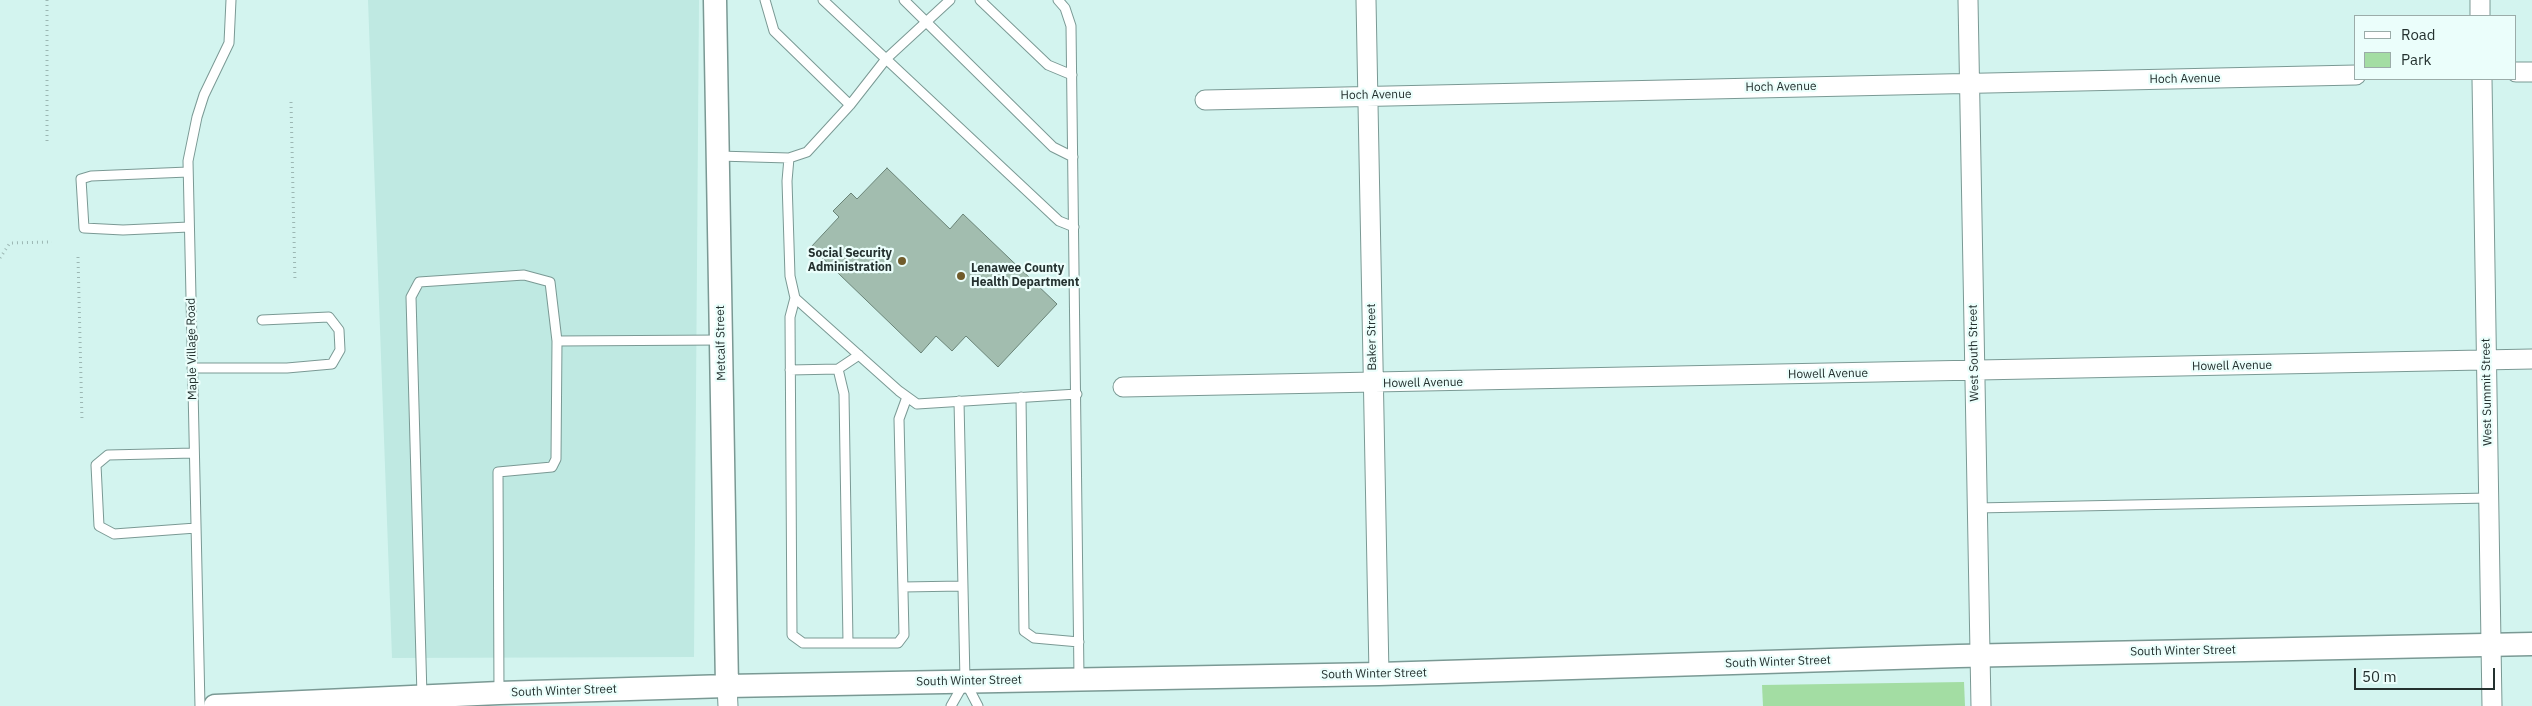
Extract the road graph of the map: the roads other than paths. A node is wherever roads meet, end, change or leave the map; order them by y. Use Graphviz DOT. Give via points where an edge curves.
graph roads {
  1 [pos="231,0"];
  2 [pos="715,0"];
  3 [pos="765,0"];
  4 [pos="823,0"];
  5 [pos="904,0"];
  6 [pos="950,0"];
  7 [pos="980,0"];
  8 [pos="1058,0"];
  9 [pos="1366,0"];
  10 [pos="1968,0"];
  11 [pos="2480,0"];
  12 [pos="2480,15"];
  13 [pos="927,22"];
  14 [pos="886,59"];
  15 [pos="2517,72"];
  16 [pos="2532,72"];
  17 [pos="1072,75"];
  18 [pos="2354,76"];
  19 [pos="2482,80"];
  20 [pos="1969,83"];
  21 [pos="1369,95"];
  22 [pos="1205,100"];
  23 [pos="850,105"];
  24 [pos="718,156"];
  25 [pos="1073,157"];
  26 [pos="789,158"];
  27 [pos="188,172"];
  28 [pos="189,227"];
  29 [pos="1074,227"];
  30 [pos="795,298"];
  31 [pos="262,320"];
  32 [pos="721,340"];
  33 [pos="557,341"];
  34 [pos="859,355"];
  35 [pos="2532,359"];
  36 [pos="2486,360"];
  37 [pos="192,368"];
  38 [pos="838,369"];
  39 [pos="790,370"];
  40 [pos="1974,371"];
  41 [pos="1373,384"];
  42 [pos="1123,387"];
  43 [pos="1076,394"];
  44 [pos="907,397"];
  45 [pos="1022,397"];
  46 [pos="959,402"];
  47 [pos="194,453"];
  48 [pos="2489,498"];
  49 [pos="1976,508"];
  50 [pos="196,528"];
  51 [pos="962,586"];
  52 [pos="903,587"];
  53 [pos="1079,642"];
  54 [pos="848,643"];
  55 [pos="2492,644"];
  56 [pos="2532,644"];
  57 [pos="1980,656"];
  58 [pos="1379,674"];
  59 [pos="1079,679"];
  60 [pos="965,681"];
  61 [pos="499,693"];
  62 [pos="422,696"];
  63 [pos="728,696"];
  64 [pos="200,706"];
  65 [pos="216,706"];
  66 [pos="951,706"];
  67 [pos="978,706"];
  68 [pos="1981,706"];
  69 [pos="2492,706"];
  1 -- 27 [label="lane, Maple Village Road" via="229,43 204,95 191,141"];
  2 -- 24 [label="street, Metcalf Street"];
  3 -- 23 [label="lane" via="774,31"];
  4 -- 14 [label="lane"];
  5 -- 13 [label="lane"];
  6 -- 13 [label="lane"];
  7 -- 17 [label="lane" via="1048,65"];
  8 -- 17 [label="lane" via="1072,26"];
  9 -- 21 [label="street, Baker Street"];
  10 -- 20 [label="street, West South Street"];
  11 -- 12 [label="street"];
  13 -- 14 [label="lane"];
  13 -- 25 [label="lane" via="1053,147"];
  14 -- 23 [label="lane"];
  14 -- 29 [label="lane" via="1059,221"];
  15 -- 16 [label="street"];
  17 -- 25 [label="lane"];
  18 -- 20 [label="street, Hoch Avenue"];
  19 -- 36 [label="street, West Summit Street"];
  20 -- 21 [label="street, Hoch Avenue"];
  20 -- 40 [label="street, West South Street"];
  21 -- 22 [label="street, Hoch Avenue"];
  21 -- 41 [label="street, Baker Street"];
  23 -- 26 [label="lane" via="807,152"];
  24 -- 26 [label="lane"];
  24 -- 32 [label="street, Metcalf Street"];
  25 -- 29 [label="lane"];
  26 -- 30 [label="lane" via="790,276"];
  27 -- 28 [label="lane, Maple Village Road"];
  27 -- 28 [label="lane" via="81,179 84,228"];
  28 -- 37 [label="lane, Maple Village Road"];
  29 -- 43 [label="lane"];
  30 -- 34 [label="lane"];
  30 -- 39 [label="lane" via="790,317"];
  31 -- 37 [label="lane" via="329,317 339,330 340,350 332,364 287,368"];
  32 -- 33 [label="lane"];
  32 -- 63 [label="street, Metcalf Street"];
  33 -- 61 [label="lane" via="556,459 552,467 498,472"];
  33 -- 62 [label="lane" via="550,282 524,275 419,282 411,297"];
  34 -- 38 [label="lane"];
  34 -- 44 [label="lane"];
  35 -- 36 [label="street, Howell Avenue"];
  36 -- 40 [label="street, Howell Avenue"];
  36 -- 48 [label="street, West Summit Street"];
  37 -- 47 [label="lane, Maple Village Road"];
  38 -- 39 [label="lane"];
  38 -- 54 [label="lane" via="844,394"];
  39 -- 54 [label="lane" via="792,635 803,643"];
  40 -- 41 [label="street, Howell Avenue"];
  40 -- 49 [label="street, West South Street"];
  41 -- 42 [label="street, Howell Avenue"];
  41 -- 58 [label="street, Baker Street"];
  43 -- 45 [label="lane"];
  43 -- 53 [label="lane"];
  44 -- 46 [label="lane" via="917,404"];
  44 -- 52 [label="lane" via="899,419"];
  45 -- 46 [label="lane"];
  45 -- 53 [label="lane" via="1024,631 1034,638"];
  46 -- 51 [label="lane"];
  47 -- 50 [label="lane, Maple Village Road"];
  47 -- 50 [label="lane" via="108,455 96,466 99,526 114,534"];
  48 -- 49 [label="lane"];
  48 -- 55 [label="street, West Summit Street"];
  49 -- 57 [label="street, West South Street"];
  50 -- 64 [label="lane, Maple Village Road"];
  51 -- 52 [label="lane"];
  51 -- 60 [label="lane"];
  52 -- 54 [label="lane" via="904,635 898,643"];
  53 -- 59 [label="lane"];
  55 -- 56 [label="street, South Winter Street"];
  55 -- 57 [label="street, South Winter Street"];
  55 -- 69 [label="street, West Summit Street"];
  57 -- 58 [label="street, South Winter Street"];
  57 -- 68 [label="street, West South Street"];
  58 -- 59 [label="street, South Winter Street"];
  59 -- 60 [label="street, South Winter Street"];
  60 -- 63 [label="street, South Winter Street"];
  60 -- 66 [label="lane"];
  60 -- 67 [label="lane"];
  61 -- 62 [label="street, South Winter Street"];
  61 -- 63 [label="street, South Winter Street"];
  62 -- 65 [label="street, South Winter Street"];
}
